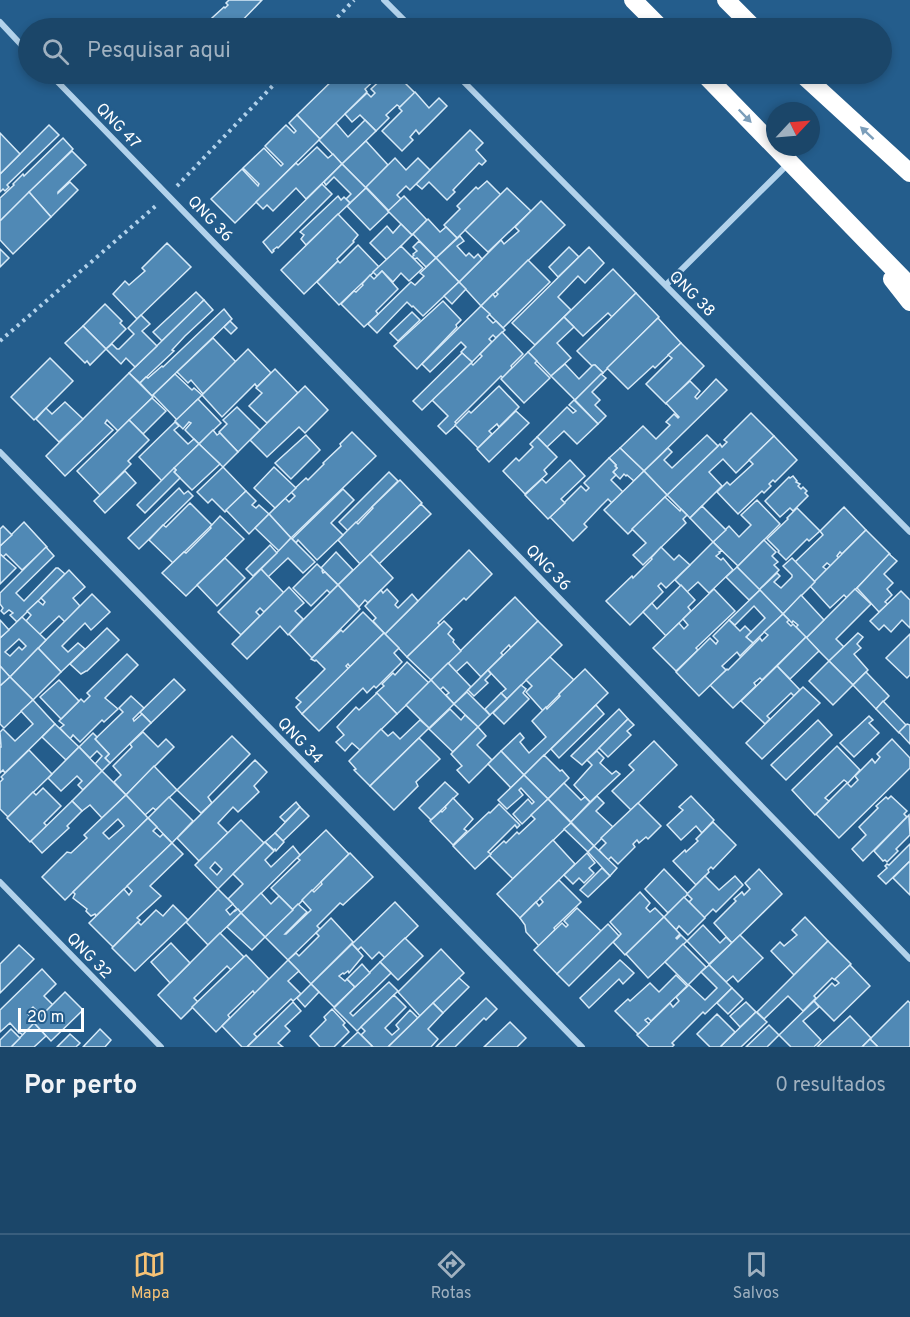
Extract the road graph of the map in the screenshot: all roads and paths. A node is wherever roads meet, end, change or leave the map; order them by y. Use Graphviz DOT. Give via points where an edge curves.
graph roads {
  1 [pos="354,0"];
  2 [pos="384,0"];
  3 [pos="633,0"];
  4 [pos="726,0"];
  5 [pos="337,18"];
  6 [pos="402,18"];
  7 [pos="651,18"];
  8 [pos="744,18"];
  9 [pos="0,22"];
  10 [pos="18,41"];
  11 [pos="60,84"];
  12 [pos="274,84"];
  13 [pos="466,84"];
  14 [pos="714,84"];
  15 [pos="813,84"];
  16 [pos="790,163"];
  17 [pos="910,173"];
  18 [pos="169,194"];
  19 [pos="840,215"];
  20 [pos="666,285"];
  21 [pos="910,286"];
  22 [pos="910,302"];
  23 [pos="0,341"];
  24 [pos="0,452"];
  25 [pos="910,532"];
  26 [pos="0,882"];
  27 [pos="910,958"];
  28 [pos="161,1047"];
  29 [pos="582,1047"];
  1 -- 5 [label="path"];
  2 -- 6 [label="street"];
  3 -- 7 [label="highway"];
  4 -- 8 [label="highway"];
  9 -- 10 [label="street"];
  11 -- 18 [label="street, QNG 47"];
  12 -- 18 [label="path"];
  13 -- 20 [label="street, QNG 38"];
  14 -- 16 [label="highway, one-way"];
  17 -- 15 [label="highway, one-way"];
  16 -- 19 [label="highway"];
  16 -- 20 [label="street"];
  18 -- 23 [label="path"];
  18 -- 27 [label="street, QNG 36"];
  19 -- 21 [label="highway"];
  19 -- 22 [label="highway"];
  20 -- 25 [label="street, QNG 38"];
  24 -- 29 [label="street, QNG 34"];
  26 -- 28 [label="street, QNG 32"];
}
